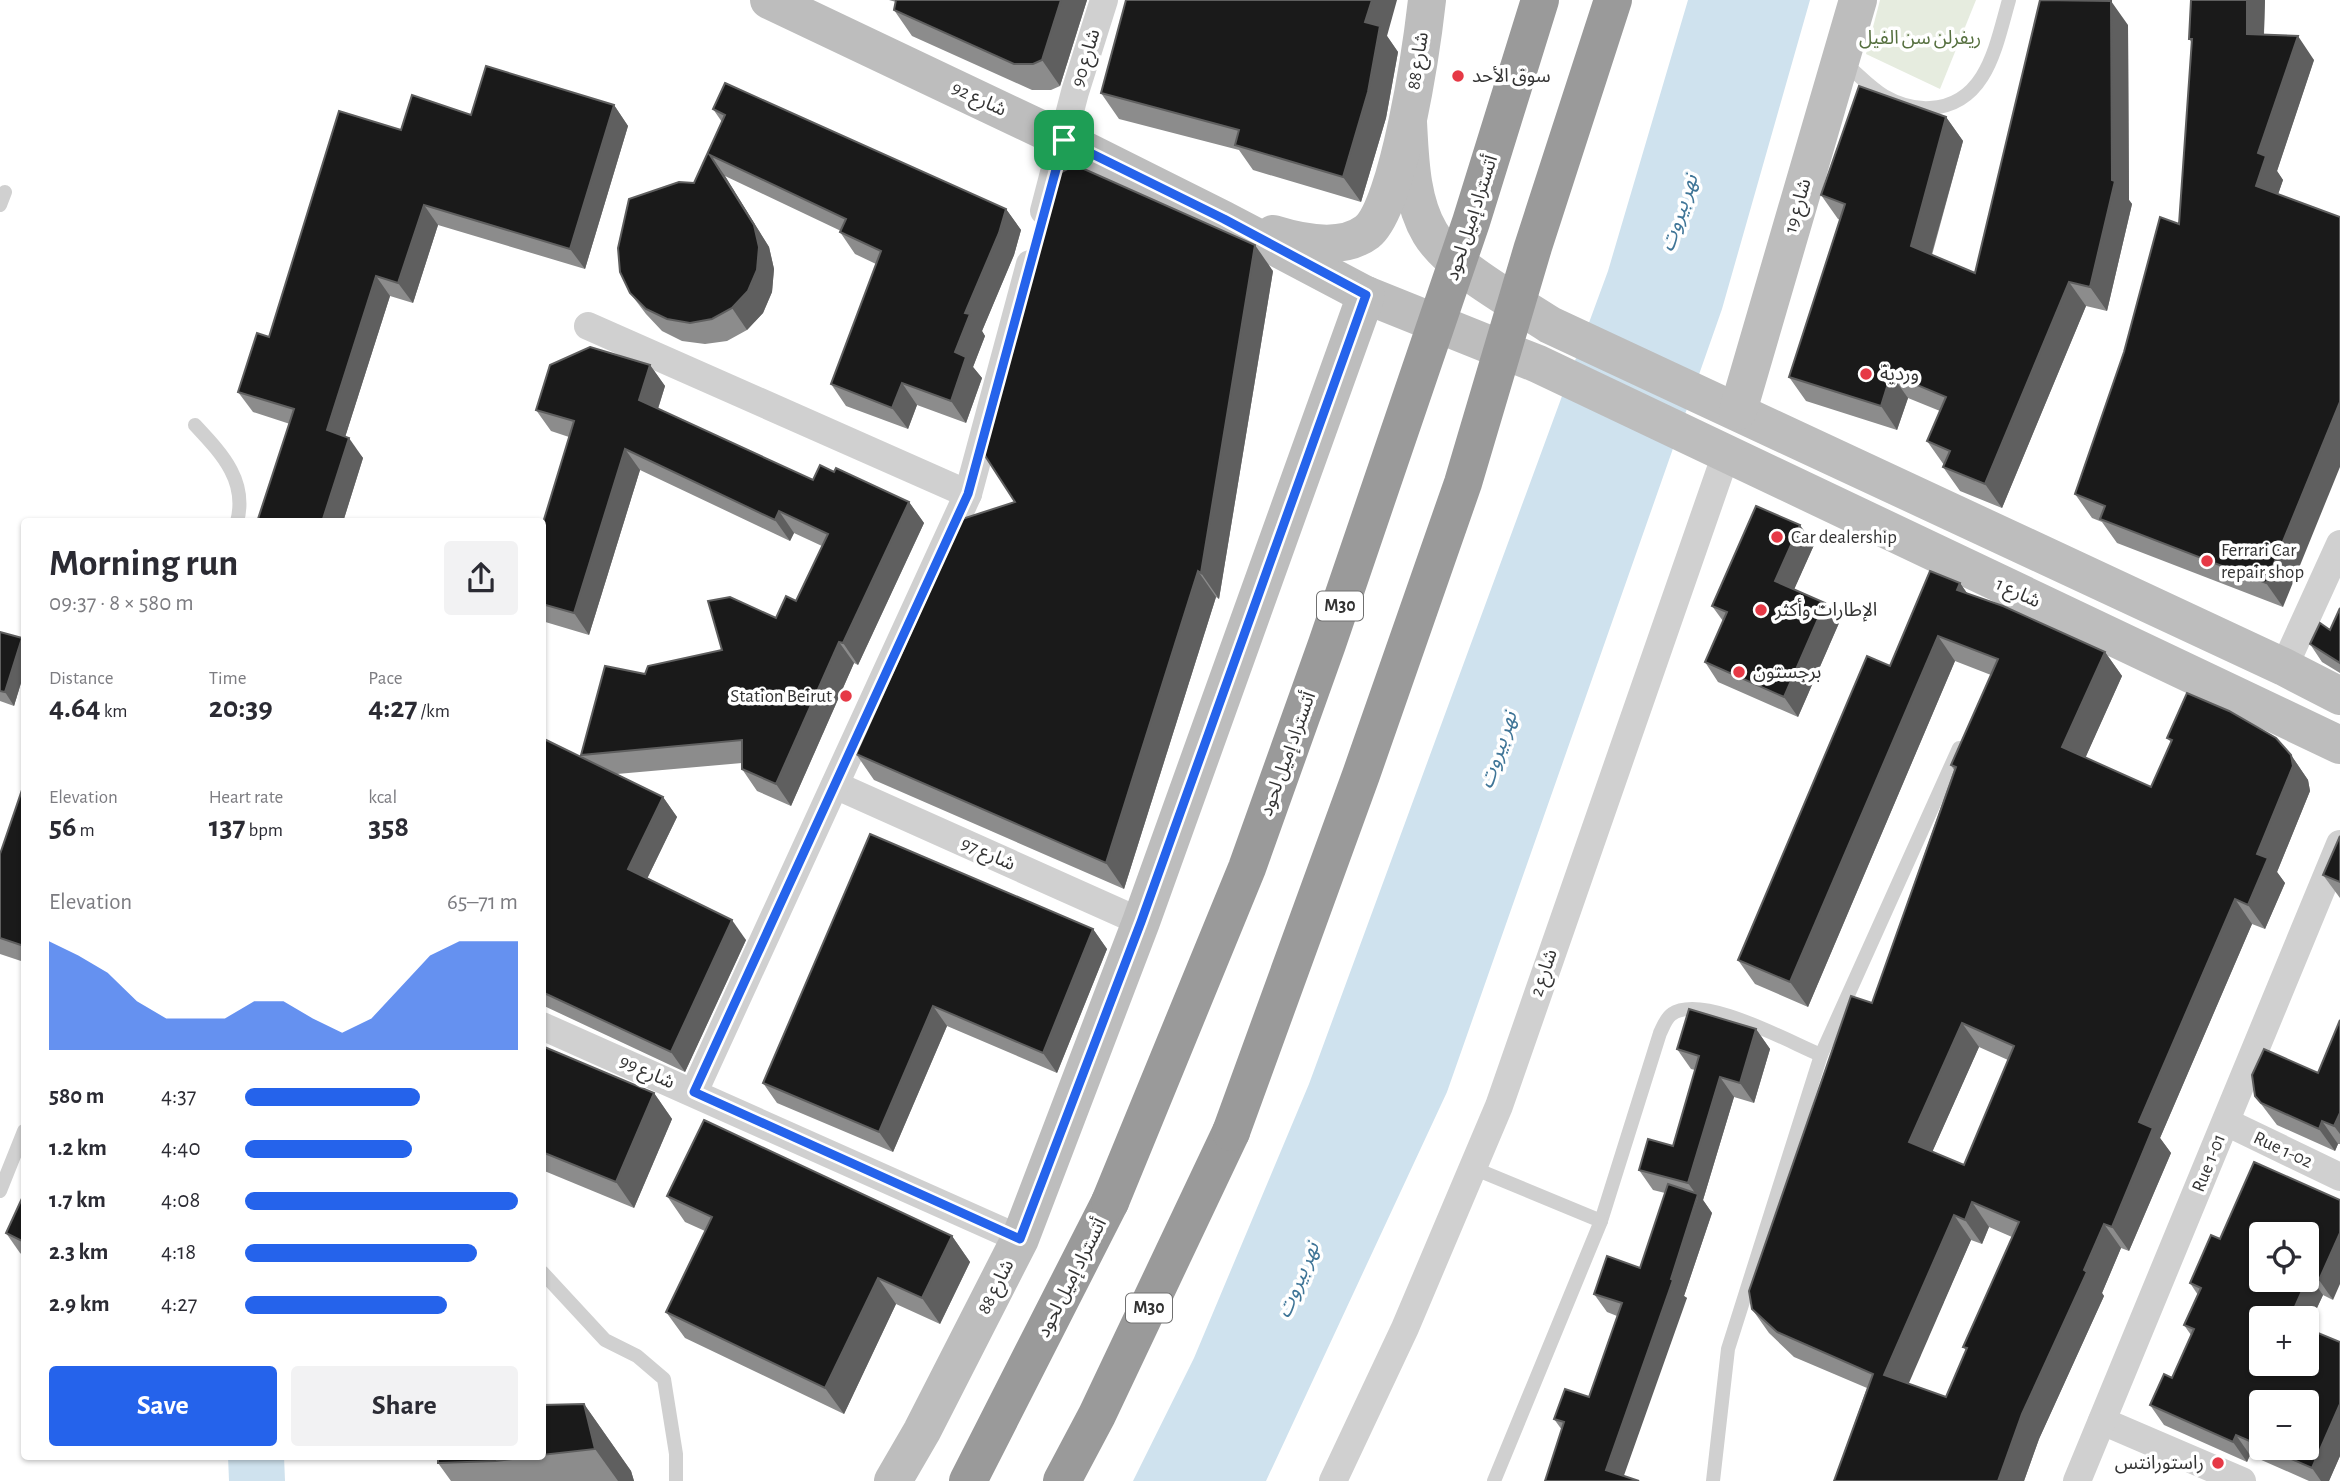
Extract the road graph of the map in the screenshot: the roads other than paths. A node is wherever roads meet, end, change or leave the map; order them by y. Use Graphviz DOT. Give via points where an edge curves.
graph roads {
  1 [pos="769,0"];
  2 [pos="1104,0"];
  3 [pos="1427,0"];
  4 [pos="1540,0"];
  5 [pos="1613,0"];
  6 [pos="1858,0"];
  7 [pos="2009,0"];
  8 [pos="1841,60"];
  9 [pos="1408,122"];
  10 [pos="1064,140"];
  11 [pos="1224,219"];
  12 [pos="1366,295"];
  13 [pos="588,326"];
  14 [pos="1723,404"];
  15 [pos="195,425"];
  16 [pos="1711,447"];
  17 [pos="968,494"];
  18 [pos="237,518"];
  19 [pos="2340,544"];
  20 [pos="2284,667"];
  21 [pos="2340,696"];
  22 [pos="1963,740"];
  23 [pos="2340,745"];
  24 [pos="835,785"];
  25 [pos="2340,844"];
  26 [pos="1141,922"];
  27 [pos="546,1028"];
  28 [pos="1821,1055"];
  29 [pos="694,1092"];
  30 [pos="2225,1122"];
  31 [pos="21,1138"];
  32 [pos="1473,1168"];
  33 [pos="2340,1177"];
  34 [pos="0,1191"];
  35 [pos="1601,1221"];
  36 [pos="1020,1239"];
  37 [pos="546,1276"];
  38 [pos="2102,1421"];
  39 [pos="676,1481"];
  40 [pos="893,1481"];
  41 [pos="968,1481"];
  42 [pos="1062,1481"];
  43 [pos="1333,1481"];
  44 [pos="1494,1481"];
  45 [pos="1713,1481"];
  46 [pos="2077,1481"];
  47 [pos="2242,1481"];
  1 -- 10 [label="main road, شارع 92"];
  2 -- 10 [label="street, شارع 90"];
  3 -- 9 [label="main road, شارع 88"];
  4 -- 41 [label="highway, أتستراد إميل لحود / M30, bridge" via="1471,222 1247,868 1110,1202"];
  5 -- 42 [label="highway, M30, bridge" via="1463,483 1231,1132"];
  6 -- 8 [label="main road, شارع 19"];
  7 -- 8 [label="lane" via="1992,58 1975,90 1948,107 1916,109 1885,96"];
  8 -- 14 [label="main road, شارع 19"];
  9 -- 11 [label="main road" via="1381,218 1349,242 1290,239"];
  9 -- 14 [label="main road" via="1412,177 1429,232 1449,257 1549,325"];
  10 -- 11 [label="main road, شارع 92"];
  10 -- 17 [label="street, شارع 90"];
  11 -- 12 [label="main road, شارع 1"];
  12 -- 16 [label="main road, شارع 1" via="1538,364"];
  12 -- 26 [label="main road, شارع 88"];
  13 -- 17 [label="street"];
  14 -- 20 [label="main road"];
  15 -- 18 [label="lane" via="227,460 239,485"];
  16 -- 23 [label="main road, شارع 1"];
  16 -- 32 [label="street, شارع 2" via="1499,1106"];
  17 -- 24 [label="street, شارع 90"];
  19 -- 20 [label="street"];
  20 -- 21 [label="main road"];
  22 -- 28 [label="lane"];
  24 -- 26 [label="street, شارع 97"];
  24 -- 29 [label="street, شارع 90"];
  25 -- 30 [label="street, Rue 1-01"];
  26 -- 36 [label="main road, شارع 88"];
  27 -- 29 [label="street, شارع 99"];
  28 -- 35 [label="lane" via="1712,1010 1686,1009 1670,1015 1660,1033"];
  28 -- 45 [label="lane" via="1728,1349"];
  29 -- 36 [label="street, شارع 99"];
  30 -- 33 [label="street, Rue 1-02"];
  30 -- 38 [label="street, Rue 1-01"];
  31 -- 34 [label="lane"];
  32 -- 35 [label="lane"];
  32 -- 43 [label="street, شارع 2"];
  35 -- 44 [label="lane"];
  36 -- 40 [label="main road, شارع 88"];
  37 -- 39 [label="lane" via="605,1340 638,1356 664,1379"];
  38 -- 46 [label="street, Rue 1-01"];
  38 -- 47 [label="street"];
}
